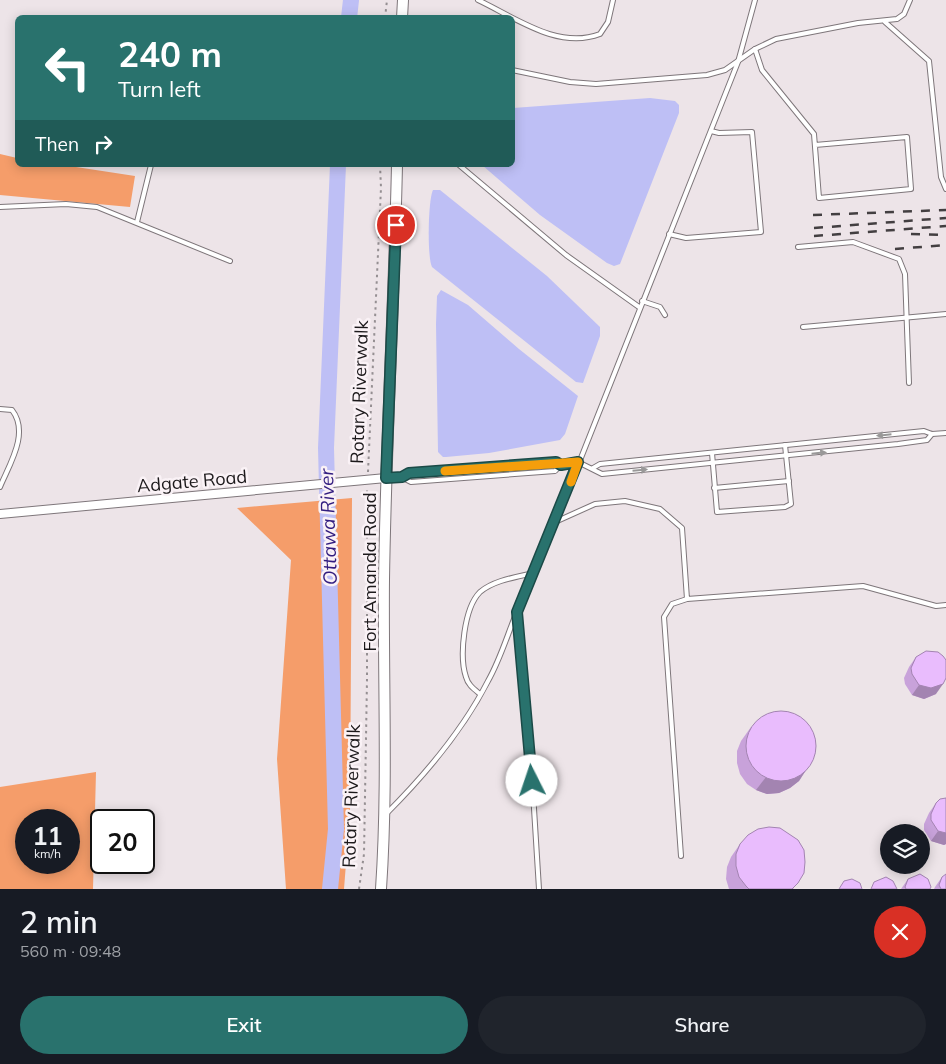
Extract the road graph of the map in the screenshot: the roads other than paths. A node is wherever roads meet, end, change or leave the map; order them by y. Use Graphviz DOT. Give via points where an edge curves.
graph roads {
  1 [pos="403,0"];
  2 [pos="478,0"];
  3 [pos="613,0"];
  4 [pos="754,0"];
  5 [pos="910,0"];
  6 [pos="402,15"];
  7 [pos="510,15"];
  8 [pos="515,17"];
  9 [pos="885,22"];
  10 [pos="756,49"];
  11 [pos="738,62"];
  12 [pos="515,71"];
  13 [pos="711,131"];
  14 [pos="815,145"];
  15 [pos="151,167"];
  16 [pos="397,167"];
  17 [pos="462,167"];
  18 [pos="946,189"];
  19 [pos="0,207"];
  20 [pos="137,222"];
  21 [pos="669,234"];
  22 [pos="798,247"];
  23 [pos="230,261"];
  24 [pos="642,301"];
  25 [pos="640,307"];
  26 [pos="946,314"];
  27 [pos="665,315"];
  28 [pos="905,318"];
  29 [pos="803,327"];
  30 [pos="910,383"];
  31 [pos="0,409"];
  32 [pos="946,433"];
  33 [pos="932,434"];
  34 [pos="785,445"];
  35 [pos="712,452"];
  36 [pos="787,456"];
  37 [pos="578,462"];
  38 [pos="712,464"];
  39 [pos="561,465"];
  40 [pos="593,468"];
  41 [pos="402,477"];
  42 [pos="386,478"];
  43 [pos="789,481"];
  44 [pos="0,487"];
  45 [pos="714,488"];
  46 [pos="0,514"];
  47 [pos="555,522"];
  48 [pos="534,573"];
  49 [pos="687,599"];
  50 [pos="946,605"];
  51 [pos="517,612"];
  52 [pos="480,694"];
  53 [pos="385,816"];
  54 [pos="681,856"];
  55 [pos="382,889"];
  56 [pos="540,889"];
  1 -- 6 [label="street"];
  2 -- 7 [label="lane"];
  3 -- 8 [label="lane" via="608,22 600,34 568,39"];
  4 -- 11 [label="lane"];
  5 -- 9 [label="lane" via="904,14 897,20"];
  9 -- 10 [label="lane" via="858,23 798,34 776,39"];
  9 -- 18 [label="lane" via="929,61 941,177"];
  10 -- 11 [label="lane"];
  10 -- 14 [label="lane" via="762,70 814,134"];
  11 -- 12 [label="lane" via="706,75 596,84"];
  11 -- 13 [label="lane"];
  13 -- 21 [label="lane"];
  13 -- 21 [label="lane" via="752,132 761,232 686,238"];
  14 -- 14 [label="lane" via="819,198 911,189 907,137"];
  15 -- 20 [label="lane"];
  16 -- 42 [label="street, Fort Amanda Road"];
  17 -- 25 [label="lane" via="566,255"];
  19 -- 20 [label="lane" via="83,204"];
  20 -- 23 [label="lane"];
  21 -- 24 [label="lane"];
  22 -- 28 [label="lane" via="853,242 899,259 905,274"];
  24 -- 25 [label="lane"];
  24 -- 27 [label="lane" via="660,307"];
  25 -- 37 [label="lane"];
  26 -- 28 [label="lane"];
  28 -- 29 [label="lane"];
  28 -- 30 [label="lane"];
  31 -- 44 [label="lane" via="12,410 19,430 11,465"];
  32 -- 33 [label="lane"];
  33 -- 34 [label="lane, one-way" via="924,432"];
  36 -- 33 [label="lane, one-way" via="927,440"];
  34 -- 35 [label="lane"];
  34 -- 36 [label="lane"];
  35 -- 38 [label="lane"];
  35 -- 40 [label="lane" via="600,464"];
  36 -- 38 [label="lane"];
  36 -- 43 [label="lane"];
  37 -- 39 [label="lane"];
  37 -- 40 [label="lane"];
  37 -- 47 [label="lane"];
  40 -- 38 [label="lane, one-way" via="602,474"];
  38 -- 45 [label="lane"];
  39 -- 41 [label="lane" via="556,462 409,473"];
  39 -- 41 [label="lane" via="555,471 411,482"];
  41 -- 42 [label="lane"];
  42 -- 46 [label="street, Adgate Road"];
  42 -- 53 [label="street, Fort Amanda Road"];
  43 -- 45 [label="lane"];
  43 -- 45 [label="lane" via="789,507 717,512"];
  47 -- 48 [label="lane"];
  47 -- 49 [label="lane" via="595,504 625,501 660,509 682,528"];
  48 -- 51 [label="lane"];
  48 -- 52 [label="lane" via="489,587 480,592 471,606 463,650 466,677"];
  49 -- 50 [label="lane" via="862,586 936,606"];
  49 -- 54 [label="lane" via="672,604 664,617"];
  51 -- 52 [label="lane"];
  51 -- 56 [label="lane"];
  52 -- 53 [label="lane" via="453,736"];
  53 -- 55 [label="street, Fort Amanda Road"];
}
